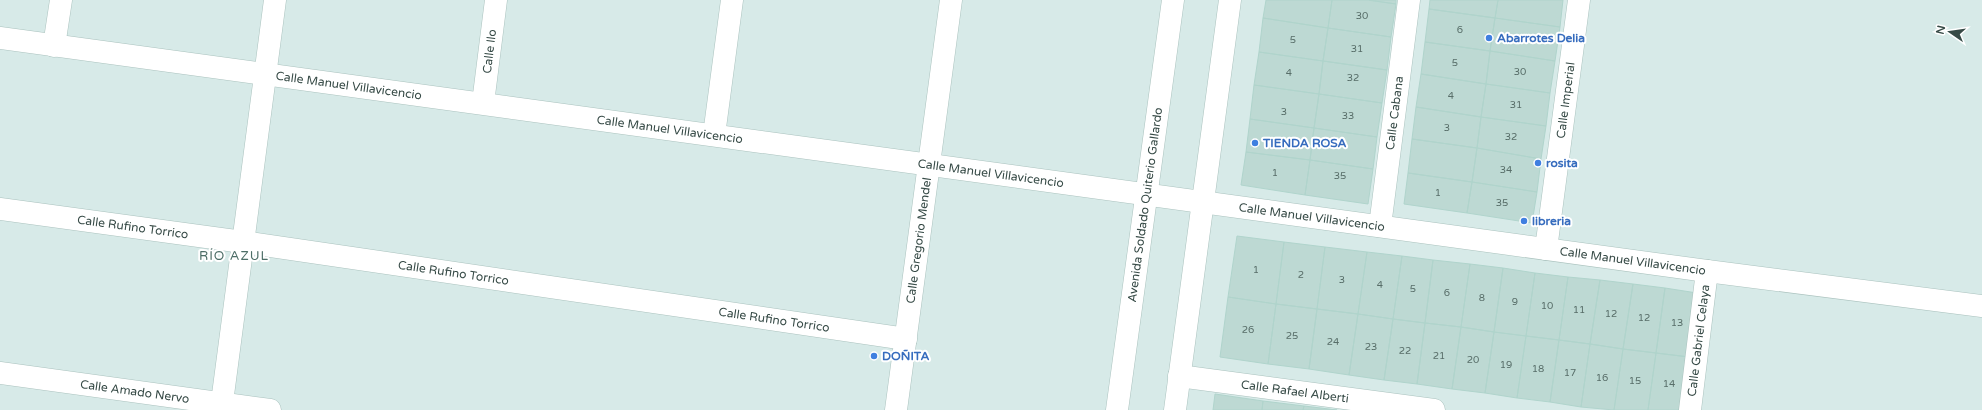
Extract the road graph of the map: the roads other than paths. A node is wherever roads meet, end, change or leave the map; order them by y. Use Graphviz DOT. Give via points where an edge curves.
graph roads {
  1 [pos="61,0"];
  2 [pos="276,0"];
  3 [pos="496,0"];
  4 [pos="732,0"];
  5 [pos="950,0"];
  6 [pos="1173,0"];
  7 [pos="1230,0"];
  8 [pos="1409,0"];
  9 [pos="1579,0"];
  10 [pos="0,38"];
  11 [pos="54,46"];
  12 [pos="266,74"];
  13 [pos="483,103"];
  14 [pos="714,135"];
  15 [pos="929,164"];
  16 [pos="1146,194"];
  17 [pos="1203,202"];
  18 [pos="0,209"];
  19 [pos="1380,226"];
  20 [pos="243,242"];
  21 [pos="1546,249"];
  22 [pos="1707,271"];
  23 [pos="1982,306"];
  24 [pos="906,339"];
  25 [pos="0,373"];
  26 [pos="1179,376"];
  27 [pos="221,406"];
  28 [pos="270,410"];
  29 [pos="896,410"];
  30 [pos="1117,410"];
  31 [pos="1175,410"];
  32 [pos="1434,410"];
  33 [pos="1690,410"];
  1 -- 11 [label="street"];
  2 -- 12 [label="street"];
  3 -- 13 [label="street, Calle Ilo"];
  4 -- 14 [label="street"];
  5 -- 15 [label="street, Calle Gregorio Mendel"];
  6 -- 16 [label="street, Avenida Soldado Quiterio Gallardo"];
  7 -- 17 [label="street"];
  8 -- 19 [label="street, Calle Cabana"];
  9 -- 21 [label="street, Calle Imperial"];
  10 -- 11 [label="street, Calle Manuel Villavicencio"];
  11 -- 12 [label="street, Calle Manuel Villavicencio"];
  12 -- 13 [label="street, Calle Manuel Villavicencio"];
  12 -- 20 [label="street"];
  13 -- 14 [label="street, Calle Manuel Villavicencio"];
  14 -- 15 [label="street, Calle Manuel Villavicencio"];
  15 -- 16 [label="street, Calle Manuel Villavicencio"];
  15 -- 24 [label="street, Calle Gregorio Mendel"];
  16 -- 17 [label="street, Calle Manuel Villavicencio"];
  16 -- 30 [label="street, Avenida Soldado Quiterio Gallardo"];
  17 -- 19 [label="street, Calle Manuel Villavicencio"];
  17 -- 26 [label="street"];
  18 -- 20 [label="street, Calle Rufino Torrico"];
  19 -- 21 [label="street, Calle Manuel Villavicencio"];
  20 -- 24 [label="street, Calle Rufino Torrico"];
  20 -- 27 [label="street"];
  21 -- 22 [label="street, Calle Manuel Villavicencio"];
  22 -- 23 [label="street, Calle Manuel Villavicencio"];
  22 -- 33 [label="street, Calle Gabriel Celaya"];
  24 -- 29 [label="street, Calle Gregorio Mendel"];
  25 -- 27 [label="street, Calle Amado Nervo"];
  26 -- 31 [label="street"];
  26 -- 32 [label="street, Calle Rafael Alberti"];
  27 -- 28 [label="street, Calle Amado Nervo"];
}
